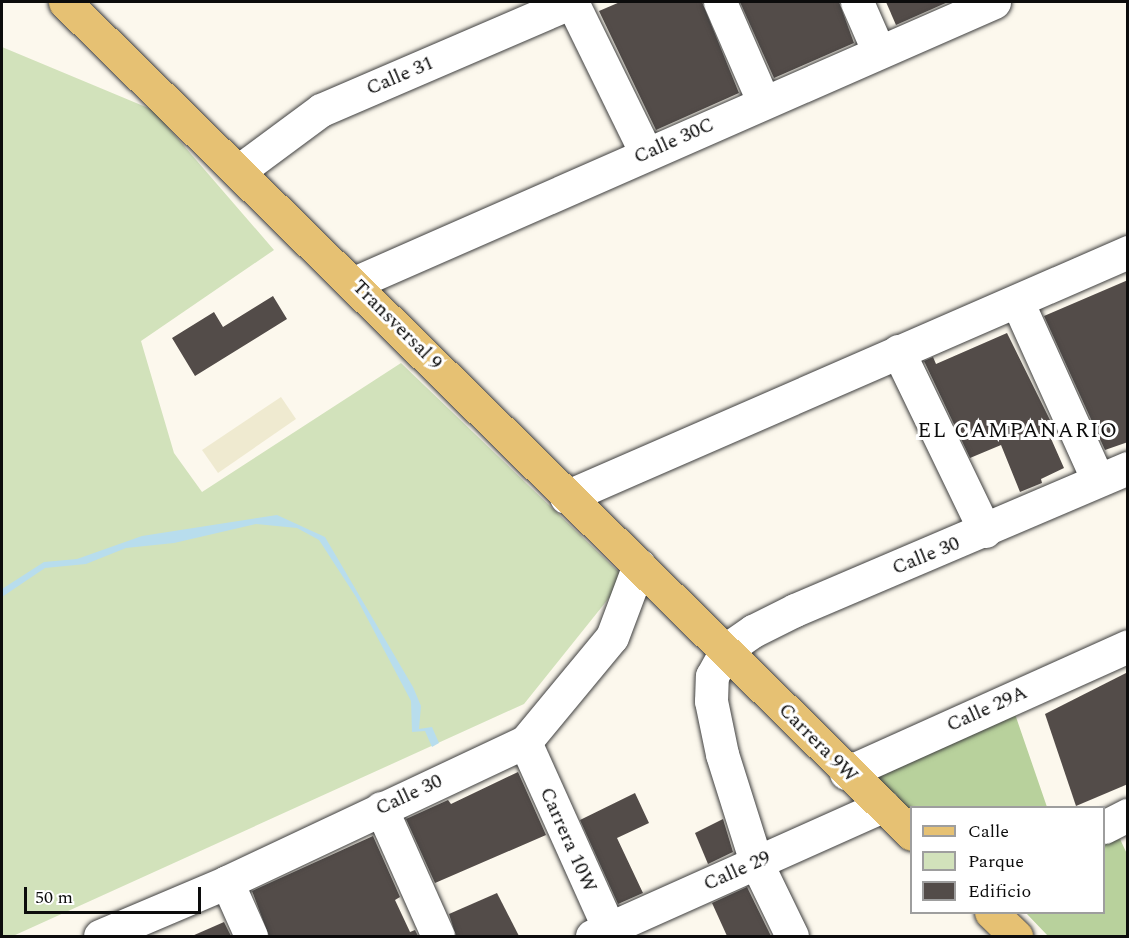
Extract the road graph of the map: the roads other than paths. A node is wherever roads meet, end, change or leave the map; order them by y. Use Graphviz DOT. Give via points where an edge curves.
graph roads {
  1 [pos="65,2"];
  2 [pos="572,2"];
  3 [pos="720,2"];
  4 [pos="857,2"];
  5 [pos="994,2"];
  6 [pos="878,50"];
  7 [pos="763,101"];
  8 [pos="646,153"];
  9 [pos="240,170"];
  10 [pos="1128,252"];
  11 [pos="354,283"];
  12 [pos="1017,301"];
  13 [pos="898,351"];
  14 [pos="1128,468"];
  15 [pos="1098,480"];
  16 [pos="566,496"];
  17 [pos="985,531"];
  18 [pos="639,565"];
  19 [pos="1128,646"];
  20 [pos="727,650"];
  21 [pos="525,742"];
  22 [pos="846,773"];
  23 [pos="883,806"];
  24 [pos="381,808"];
  25 [pos="1128,815"];
  26 [pos="1105,826"];
  27 [pos="910,832"];
  28 [pos="756,862"];
  29 [pos="227,882"];
  30 [pos="994,914"];
  31 [pos="604,934"];
  32 [pos="100,936"];
  33 [pos="251,936"];
  34 [pos="438,936"];
  35 [pos="792,936"];
  36 [pos="1016,936"];
  1 -- 9 [label="main road, Transversal 9"];
  2 -- 8 [label="street"];
  2 -- 9 [label="street, Calle 31" via="321,110"];
  3 -- 7 [label="street"];
  4 -- 6 [label="street"];
  5 -- 6 [label="street, Calle 30C"];
  6 -- 7 [label="street, Calle 30C"];
  7 -- 8 [label="street, Calle 30C"];
  8 -- 11 [label="street, Calle 30C"];
  9 -- 11 [label="main road, Transversal 9"];
  10 -- 12 [label="street"];
  11 -- 16 [label="main road, Transversal 9"];
  12 -- 13 [label="street"];
  12 -- 15 [label="street"];
  13 -- 16 [label="street"];
  13 -- 17 [label="street"];
  14 -- 15 [label="street, Calle 30"];
  15 -- 17 [label="street, Calle 30"];
  16 -- 18 [label="main road, Transversal 9"];
  17 -- 20 [label="street, Calle 30" via="795,610 753,631"];
  18 -- 20 [label="main road, Transversal 9"];
  18 -- 21 [label="street, Calle 30" via="612,637"];
  19 -- 22 [label="street, Calle 29A"];
  20 -- 22 [label="main road, Carrera 9W"];
  20 -- 28 [label="street" via="712,676 711,701 722,754"];
  21 -- 24 [label="street, Calle 30"];
  21 -- 31 [label="street, Carrera 10W"];
  22 -- 23 [label="main road, Carrera 9W"];
  23 -- 27 [label="main road, Carrera 9W"];
  23 -- 28 [label="street, Calle 29"];
  24 -- 29 [label="street, Calle 30"];
  24 -- 34 [label="street"];
  25 -- 26 [label="street"];
  28 -- 31 [label="street, Calle 29"];
  28 -- 35 [label="street"];
  29 -- 32 [label="street, Calle 30"];
  29 -- 33 [label="street"];
  30 -- 36 [label="main road"];
}
